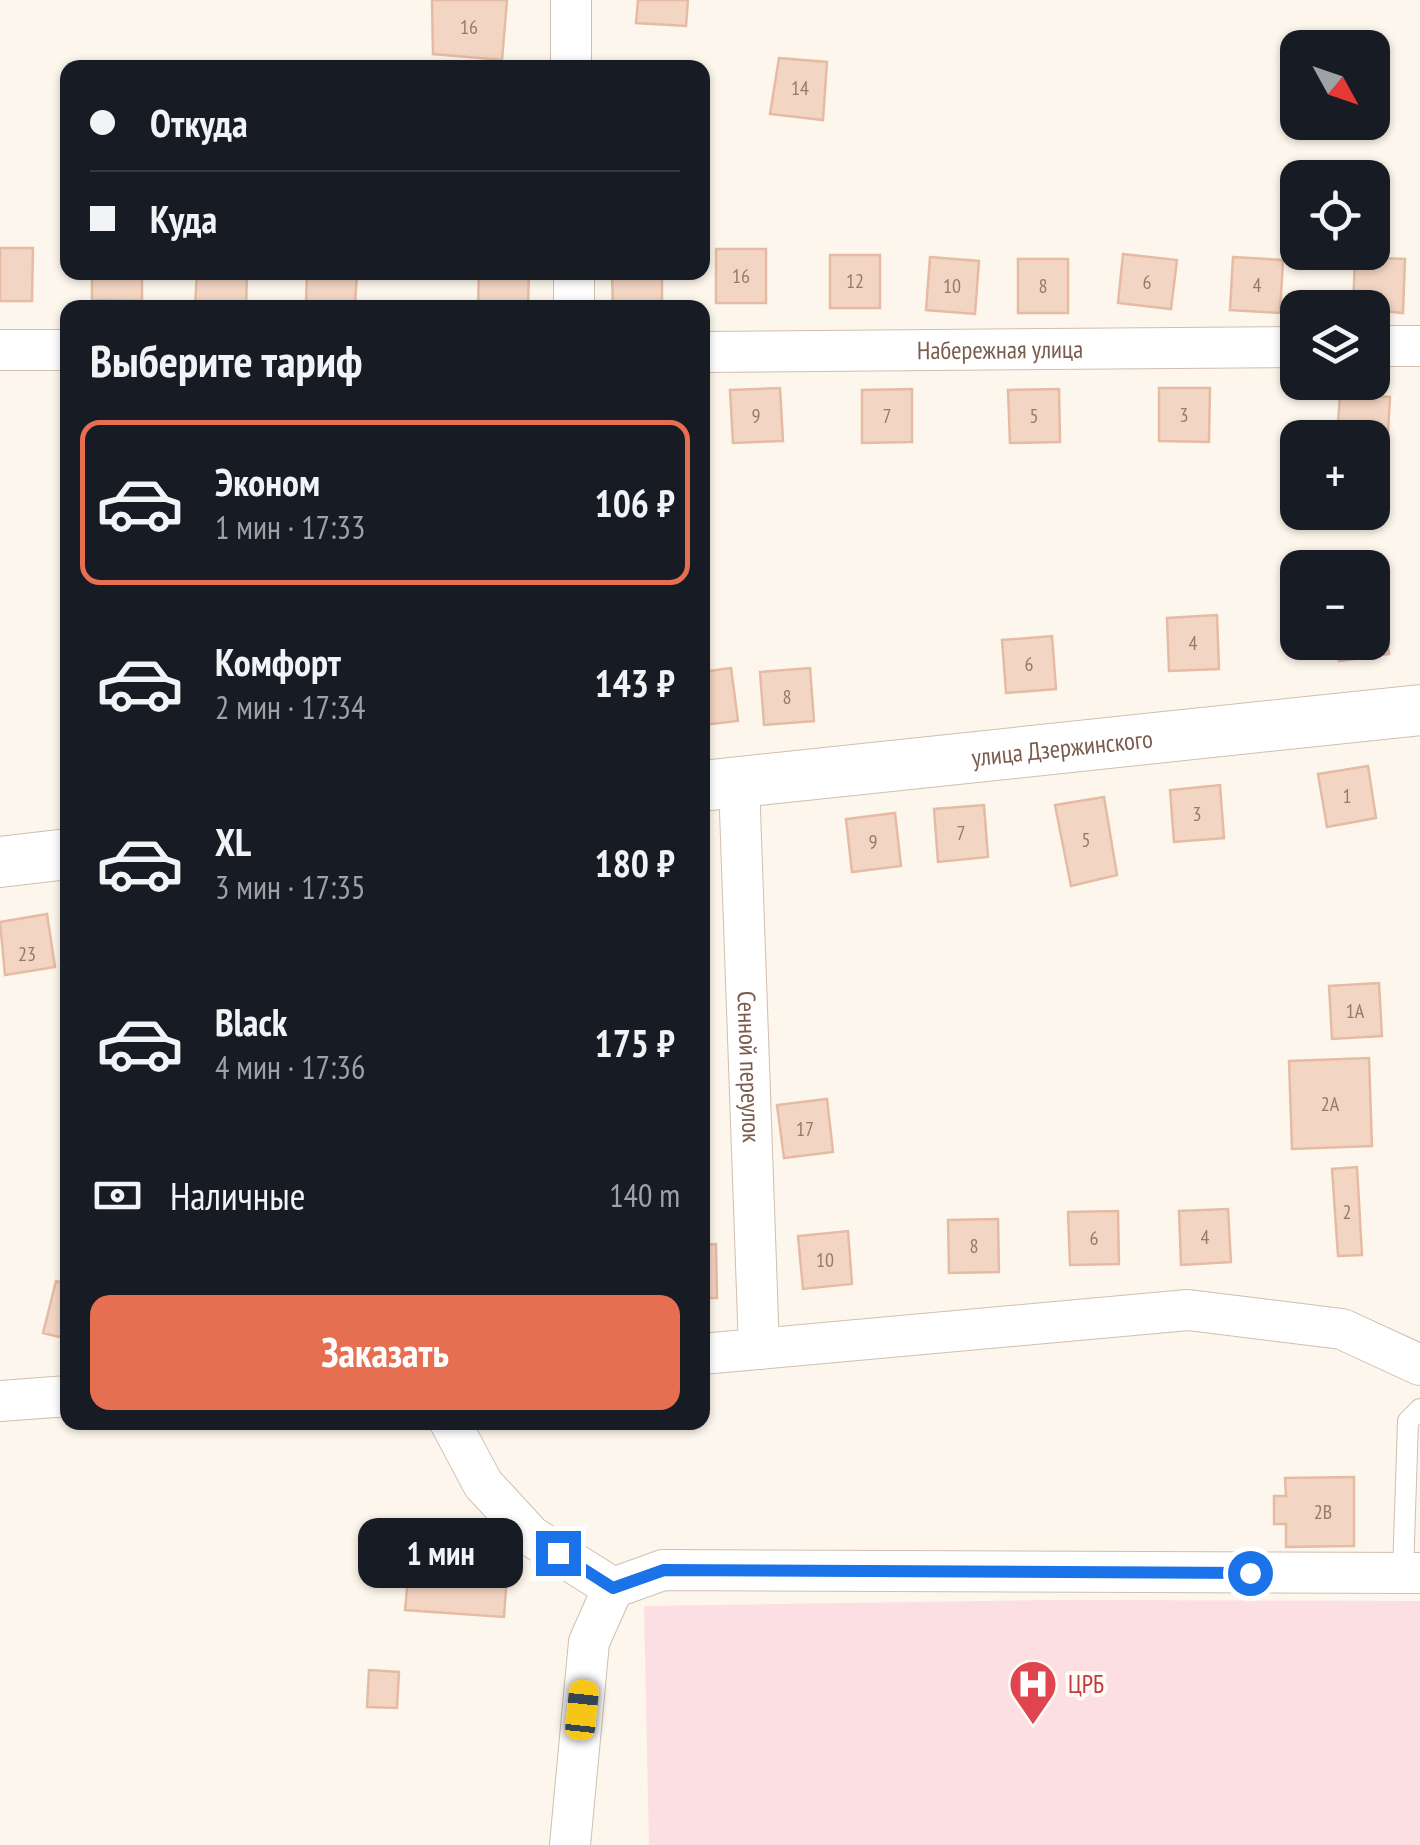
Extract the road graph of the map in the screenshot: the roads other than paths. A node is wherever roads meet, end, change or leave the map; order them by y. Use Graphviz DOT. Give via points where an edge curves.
graph roads {
  1 [pos="570,0"];
  2 [pos="571,60"];
  3 [pos="1390,346"];
  4 [pos="1420,346"];
  5 [pos="1280,347"];
  6 [pos="0,350"];
  7 [pos="60,350"];
  8 [pos="710,352"];
  9 [pos="1420,710"];
  10 [pos="721,784"];
  11 [pos="60,855"];
  12 [pos="0,862"];
  13 [pos="759,1349"];
  14 [pos="710,1353"];
  15 [pos="1420,1366"];
  16 [pos="60,1397"];
  17 [pos="0,1401"];
  18 [pos="1420,1408"];
  19 [pos="454,1430"];
  20 [pos="1412,1573"];
  21 [pos="613,1588"];
  22 [pos="570,1845"];
  1 -- 2 [label="street"];
  3 -- 4 [label="street"];
  5 -- 8 [label="street, Набережная улица"];
  6 -- 7 [label="street"];
  9 -- 10 [label="street, улица Дзержинского"];
  10 -- 13 [label="street, Сенной переулок"];
  11 -- 12 [label="street"];
  13 -- 14 [label="street"];
  13 -- 15 [label="street" via="1188,1310 1342,1329"];
  16 -- 17 [label="street"];
  18 -- 20 [label="lane" via="1408,1421"];
  19 -- 21 [label="street" via="482,1484 531,1536"];
  20 -- 21 [label="street" via="664,1570"];
  21 -- 22 [label="street" via="589,1642"];
}
